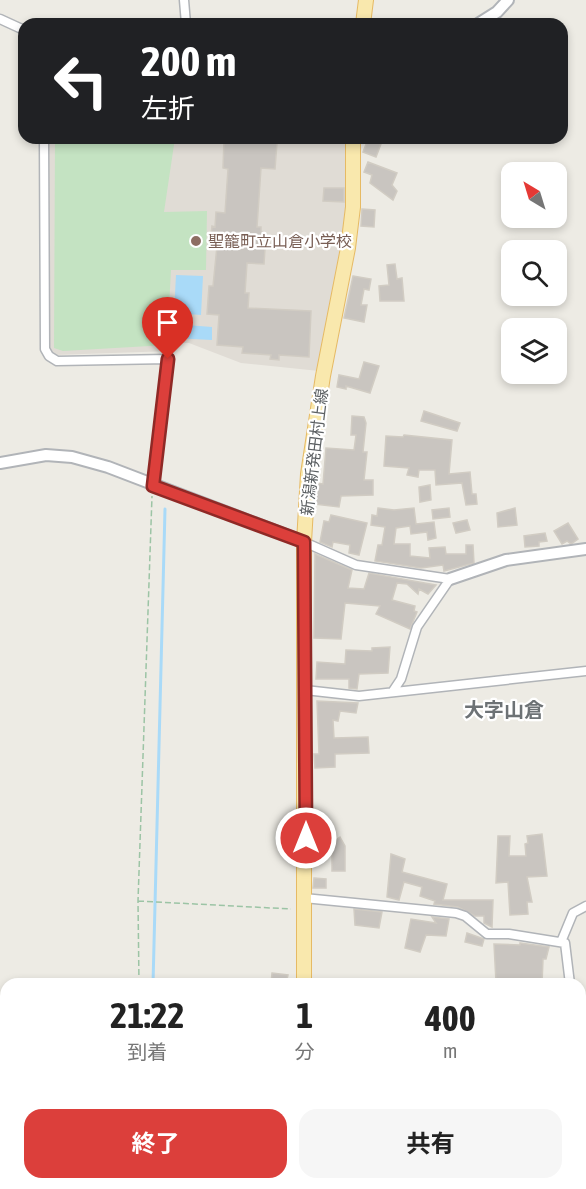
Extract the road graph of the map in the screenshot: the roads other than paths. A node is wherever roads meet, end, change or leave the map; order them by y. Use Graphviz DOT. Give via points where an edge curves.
graph roads {
  1 [pos="184,0"];
  2 [pos="366,0"];
  3 [pos="508,0"];
  4 [pos="186,18"];
  5 [pos="364,18"];
  6 [pos="488,18"];
  7 [pos="0,19"];
  8 [pos="18,27"];
  9 [pos="44,144"];
  10 [pos="353,144"];
  11 [pos="0,463"];
  12 [pos="153,486"];
  13 [pos="304,542"];
  14 [pos="586,549"];
  15 [pos="450,579"];
  16 [pos="586,671"];
  17 [pos="305,690"];
  18 [pos="393,691"];
  19 [pos="304,904"];
  20 [pos="586,906"];
  21 [pos="561,942"];
  22 [pos="304,978"];
  23 [pos="569,978"];
  1 -- 4 [label="street"];
  2 -- 5 [label="main road"];
  3 -- 6 [label="street"];
  7 -- 8 [label="street"];
  9 -- 12 [label="street" via="45,349 57,361 168,359"];
  10 -- 13 [label="main road, 新潟新発田村上線" via="348,248 308,474"];
  11 -- 12 [label="street" via="46,455 72,457"];
  12 -- 13 [label="street"];
  13 -- 15 [label="street" via="356,565"];
  13 -- 17 [label="main road, 新潟新発田村上線"];
  14 -- 15 [label="street" via="506,560"];
  15 -- 18 [label="street" via="417,627 401,679"];
  16 -- 18 [label="street"];
  17 -- 18 [label="street" via="359,696"];
  17 -- 19 [label="main road, 新潟新発田村上線"];
  19 -- 21 [label="street" via="456,913 487,934"];
  19 -- 22 [label="main road, 新潟新発田村上線"];
  20 -- 21 [label="street" via="573,913"];
  21 -- 23 [label="street" via="565,943"];
}
